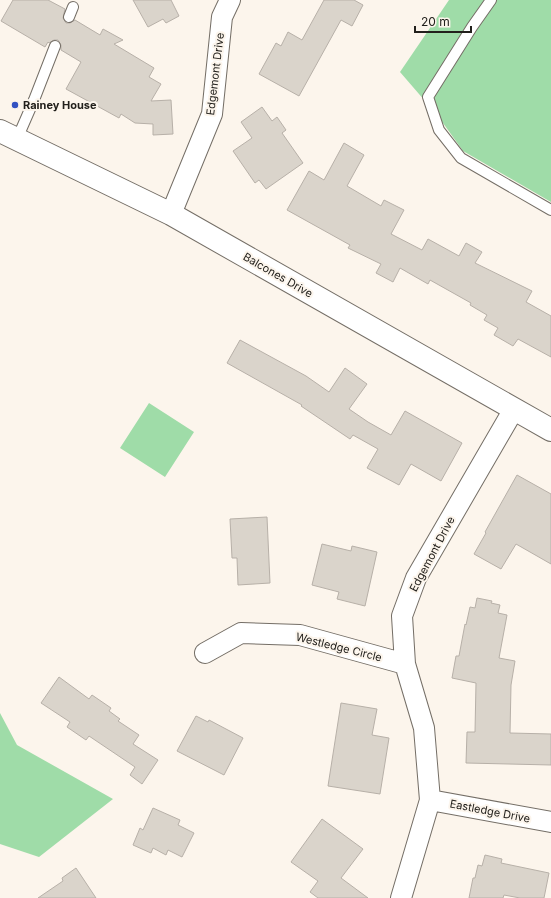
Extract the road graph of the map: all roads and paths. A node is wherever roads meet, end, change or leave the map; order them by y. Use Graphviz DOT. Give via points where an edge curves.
graph roads {
  1 [pos="230,0"];
  2 [pos="491,0"];
  3 [pos="73,7"];
  4 [pos="69,17"];
  5 [pos="55,46"];
  6 [pos="8,135"];
  7 [pos="551,210"];
  8 [pos="171,214"];
  9 [pos="514,409"];
  10 [pos="551,430"];
  11 [pos="205,653"];
  12 [pos="405,664"];
  13 [pos="430,800"];
  14 [pos="551,822"];
  15 [pos="401,898"];
  1 -- 8 [label="street, Edgemont Drive" via="222,17 212,114"];
  2 -- 7 [label="lane" via="428,97 438,130 461,158"];
  3 -- 4 [label="lane"];
  5 -- 6 [label="lane" via="34,100"];
  6 -- 8 [label="street, Balcones Drive"];
  8 -- 9 [label="street, Balcones Drive"];
  9 -- 10 [label="street, Balcones Drive"];
  9 -- 12 [label="street, Edgemont Drive" via="416,578 402,616"];
  11 -- 12 [label="street, Westledge Circle" via="241,633 300,635"];
  12 -- 13 [label="street, Edgemont Drive" via="424,728"];
  13 -- 14 [label="street, Eastledge Drive"];
  13 -- 15 [label="street, Edgemont Drive"];
}
